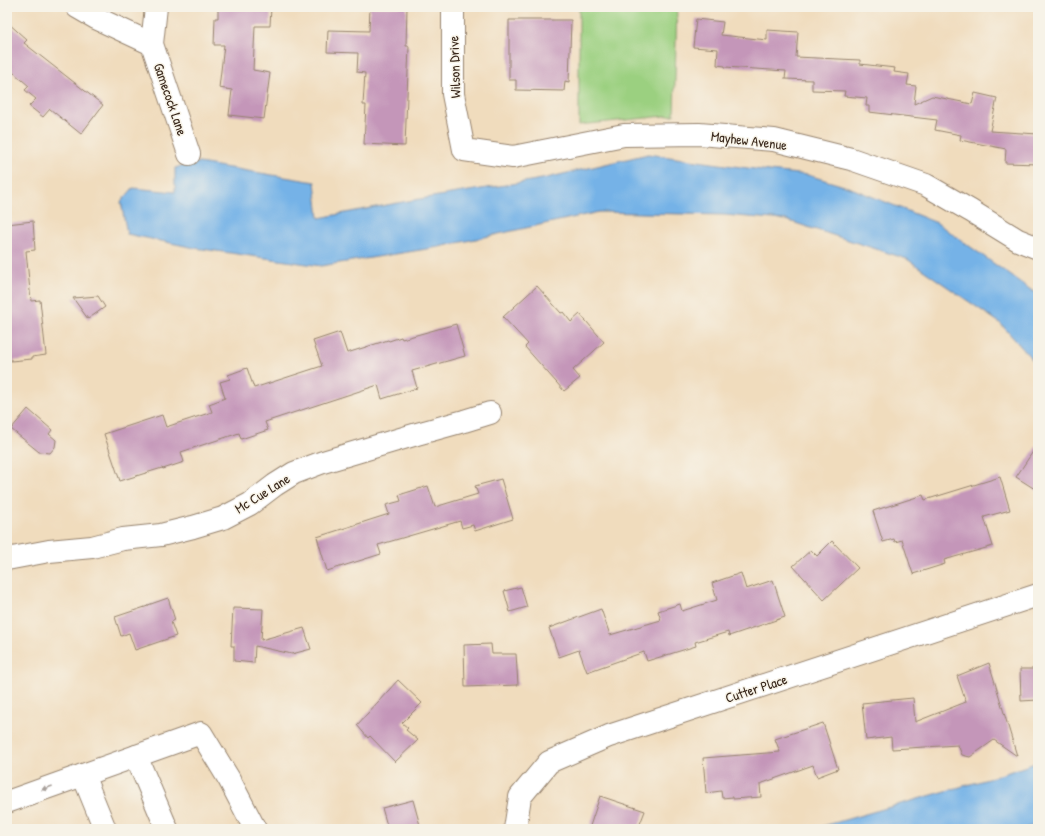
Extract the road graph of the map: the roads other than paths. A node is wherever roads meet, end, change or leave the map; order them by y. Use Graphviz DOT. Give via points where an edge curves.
graph roads {
  1 [pos="77,7"];
  2 [pos="156,7"];
  3 [pos="454,7"];
  4 [pos="152,44"];
  5 [pos="464,150"];
  6 [pos="189,154"];
  7 [pos="1038,248"];
  8 [pos="490,413"];
  9 [pos="7,560"];
  10 [pos="1038,595"];
  11 [pos="136,756"];
  12 [pos="84,775"];
  13 [pos="7,802"];
  14 [pos="105,829"];
  15 [pos="167,829"];
  16 [pos="255,829"];
  17 [pos="515,829"];
  1 -- 4 [label="street, Gamecock Lane"];
  2 -- 4 [label="street, Gamecock Lane"];
  3 -- 5 [label="street, Wilson Drive" via="453,94"];
  4 -- 6 [label="street, Gamecock Lane"];
  5 -- 7 [label="street, Mayhew Avenue" via="512,157 624,136 699,134 774,140 851,159 926,185 1018,240"];
  8 -- 9 [label="street, Mc Cue Lane" via="323,462 294,473 250,504 222,518 193,527 161,535 49,551"];
  10 -- 17 [label="street, Cutter Place" via="609,736 549,762 520,797"];
  11 -- 12 [label="street"];
  11 -- 15 [label="street"];
  11 -- 16 [label="street" via="201,733"];
  12 -- 13 [label="street, one-way"];
  12 -- 14 [label="street"];
}
